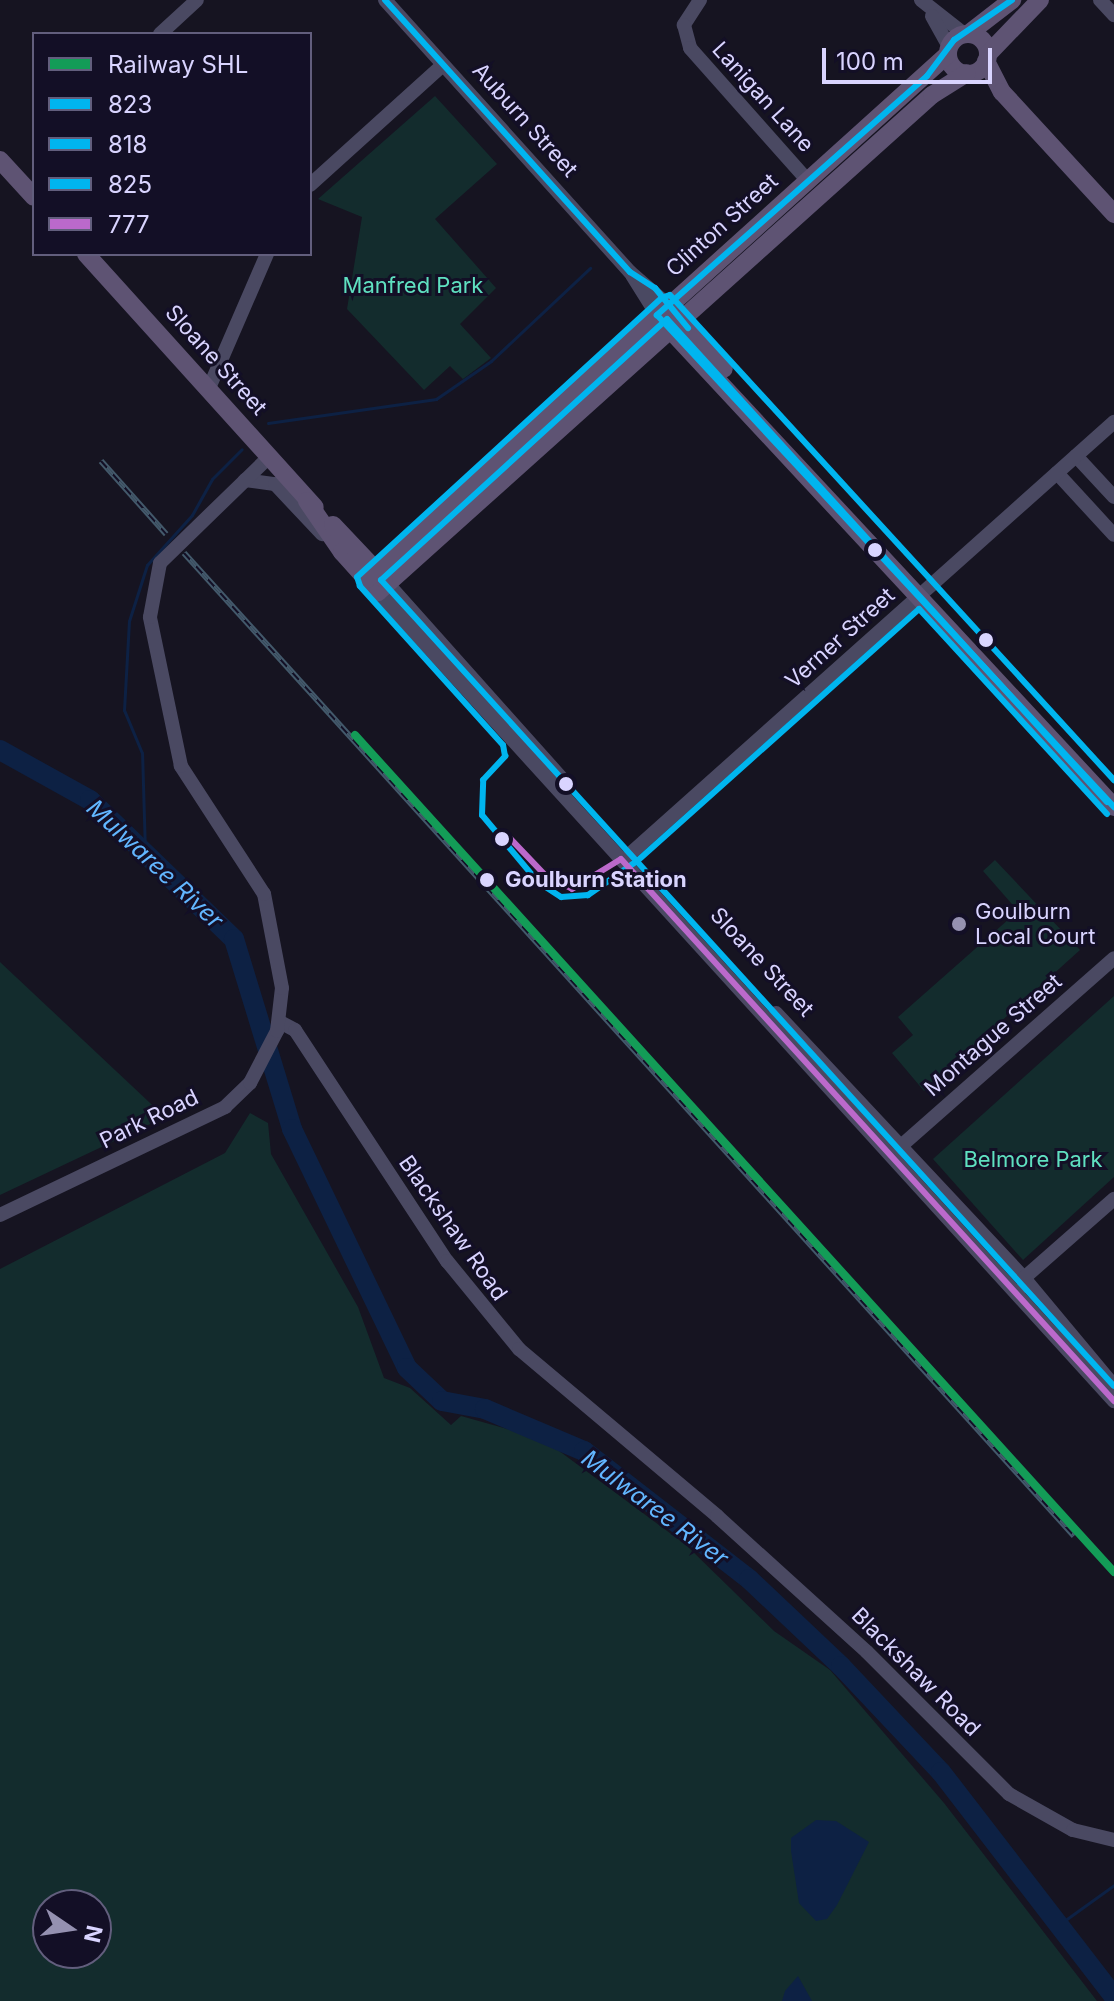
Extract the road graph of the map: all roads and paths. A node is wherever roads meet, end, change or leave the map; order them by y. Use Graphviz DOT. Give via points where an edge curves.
graph roads {
  1 [pos="197,0"];
  2 [pos="385,0"];
  3 [pos="700,0"];
  4 [pos="1012,0"];
  5 [pos="1040,0"];
  6 [pos="1100,0"];
  7 [pos="922,2"];
  8 [pos="1114,15"];
  9 [pos="162,32"];
  10 [pos="966,34"];
  11 [pos="949,50"];
  12 [pos="987,58"];
  13 [pos="443,65"];
  14 [pos="968,73"];
  15 [pos="1002,92"];
  16 [pos="0,160"];
  17 [pos="807,180"];
  18 [pos="312,183"];
  19 [pos="32,195"];
  20 [pos="1114,214"];
  21 [pos="88,256"];
  22 [pos="266,256"];
  23 [pos="663,310"];
  24 [pos="676,325"];
  25 [pos="209,388"];
  26 [pos="1114,422"];
  27 [pos="270,456"];
  28 [pos="1076,456"];
  29 [pos="500,472"];
  30 [pos="1057,473"];
  31 [pos="245,480"];
  32 [pos="1114,497"];
  33 [pos="307,501"];
  34 [pos="1114,535"];
  35 [pos="342,552"];
  36 [pos="378,581"];
  37 [pos="922,593"];
  38 [pos="1114,795"];
  39 [pos="1114,807"];
  40 [pos="630,854"];
  41 [pos="1114,958"];
  42 [pos="280,1022"];
  43 [pos="847,1106"];
  44 [pos="857,1126"];
  45 [pos="901,1146"];
  46 [pos="1114,1199"];
  47 [pos="942,1210"];
  48 [pos="0,1215"];
  49 [pos="1024,1278"];
  50 [pos="1065,1346"];
  51 [pos="1114,1386"];
  52 [pos="1114,1401"];
  53 [pos="1114,1840"];
  1 -- 9 [label="street"];
  2 -- 13 [label="street, Auburn Street"];
  3 -- 17 [label="street, Lanigan Lane" via="684,25 690,48"];
  4 -- 10 [label="main road"];
  5 -- 12 [label="main road"];
  6 -- 8 [label="street"];
  7 -- 10 [label="street"];
  7 -- 11 [label="street"];
  10 -- 11 [label="main road"];
  10 -- 12 [label="main road" via="982,40"];
  11 -- 14 [label="main road" via="953,67"];
  11 -- 17 [label="main road, Clinton Street"];
  12 -- 14 [label="main road"];
  12 -- 15 [label="main road"];
  13 -- 18 [label="street"];
  13 -- 23 [label="street, Auburn Street"];
  14 -- 15 [label="main road"];
  14 -- 24 [label="main road, Clinton Street" via="932,95"];
  15 -- 20 [label="main road"];
  16 -- 19 [label="main road"];
  17 -- 23 [label="main road, Clinton Street"];
  21 -- 25 [label="main road, Sloane Street"];
  22 -- 25 [label="street"];
  23 -- 24 [label="main road, Auburn Street"];
  23 -- 29 [label="main road, Clinton Street"];
  24 -- 29 [label="main road, Clinton Street"];
  24 -- 37 [label="main road, Auburn Street"];
  25 -- 27 [label="main road, Sloane Street"];
  26 -- 28 [label="street, Verner Street"];
  27 -- 31 [label="street"];
  27 -- 33 [label="main road, Sloane Street"];
  28 -- 30 [label="street, Verner Street"];
  28 -- 32 [label="street"];
  29 -- 36 [label="main road, Clinton Street"];
  30 -- 34 [label="street"];
  30 -- 37 [label="street, Verner Street"];
  31 -- 35 [label="street" via="275,484"];
  31 -- 42 [label="street" via="160,563 150,617 181,766 264,894 282,988"];
  33 -- 35 [label="main road, Sloane Street"];
  33 -- 36 [label="main road, Sloane Street"];
  35 -- 36 [label="main road, Sloane Street"];
  36 -- 40 [label="street, Sloane Street"];
  36 -- 43 [label="street, Sloane Street"];
  37 -- 38 [label="main road, Auburn Street"];
  37 -- 39 [label="main road, Auburn Street"];
  37 -- 40 [label="street, Verner Street"];
  40 -- 45 [label="street, Sloane Street"];
  41 -- 45 [label="street, Montague Street"];
  42 -- 48 [label="street, Park Road" via="255,1075 213,1114"];
  42 -- 53 [label="street, Blackshaw Road" via="295,1030 447,1261 519,1349 757,1552 1009,1794 1073,1830"];
  43 -- 44 [label="street"];
  43 -- 47 [label="street, Sloane Street"];
  45 -- 47 [label="street" via="901,1155"];
  45 -- 49 [label="street, Sloane Street"];
  46 -- 49 [label="street"];
  47 -- 50 [label="street, Sloane Street"];
  49 -- 50 [label="street" via="1029,1298"];
  49 -- 51 [label="street, Sloane Street"];
  50 -- 52 [label="street, Sloane Street"];
}
